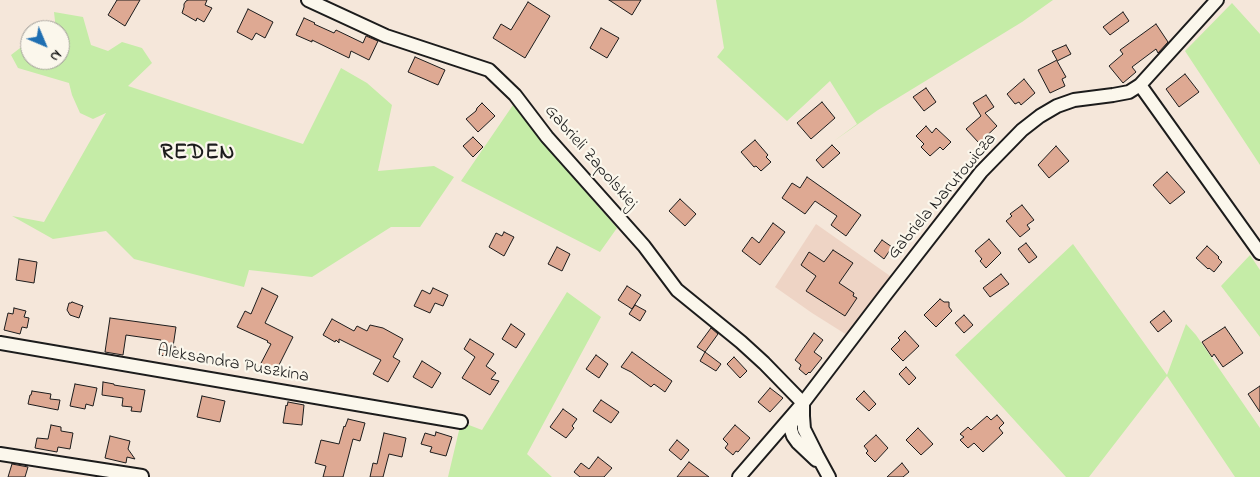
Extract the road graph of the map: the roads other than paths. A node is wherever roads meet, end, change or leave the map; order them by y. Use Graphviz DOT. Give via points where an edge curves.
graph roads {
  1 [pos="308,0"];
  2 [pos="1217,0"];
  3 [pos="1140,85"];
  4 [pos="1260,253"];
  5 [pos="0,344"];
  6 [pos="803,403"];
  7 [pos="791,418"];
  8 [pos="461,422"];
  9 [pos="804,429"];
  10 [pos="773,439"];
  11 [pos="798,443"];
  12 [pos="0,454"];
  13 [pos="827,473"];
  14 [pos="142,476"];
  15 [pos="739,477"];
  1 -- 6 [label="street, Gabrieli Zapolskiej" via="386,36 489,70 644,246 677,290 741,342"];
  2 -- 3 [label="street, Gabriela Narutowicza"];
  3 -- 4 [label="street"];
  3 -- 6 [label="street, Gabriela Narutowicza" via="1129,92 1074,100 1057,106 1022,130 981,172"];
  5 -- 8 [label="street, Aleksandra Puszkina"];
  6 -- 7 [label="street, Gabriela Narutowicza"];
  6 -- 9 [label="street"];
  7 -- 9 [label="street"];
  7 -- 10 [label="street, Gabriela Narutowicza"];
  7 -- 11 [label="street" via="791,430"];
  9 -- 13 [label="street"];
  10 -- 11 [label="street" via="784,438"];
  10 -- 15 [label="street, Gabriela Narutowicza"];
  11 -- 13 [label="street"];
  12 -- 14 [label="street"];
}
